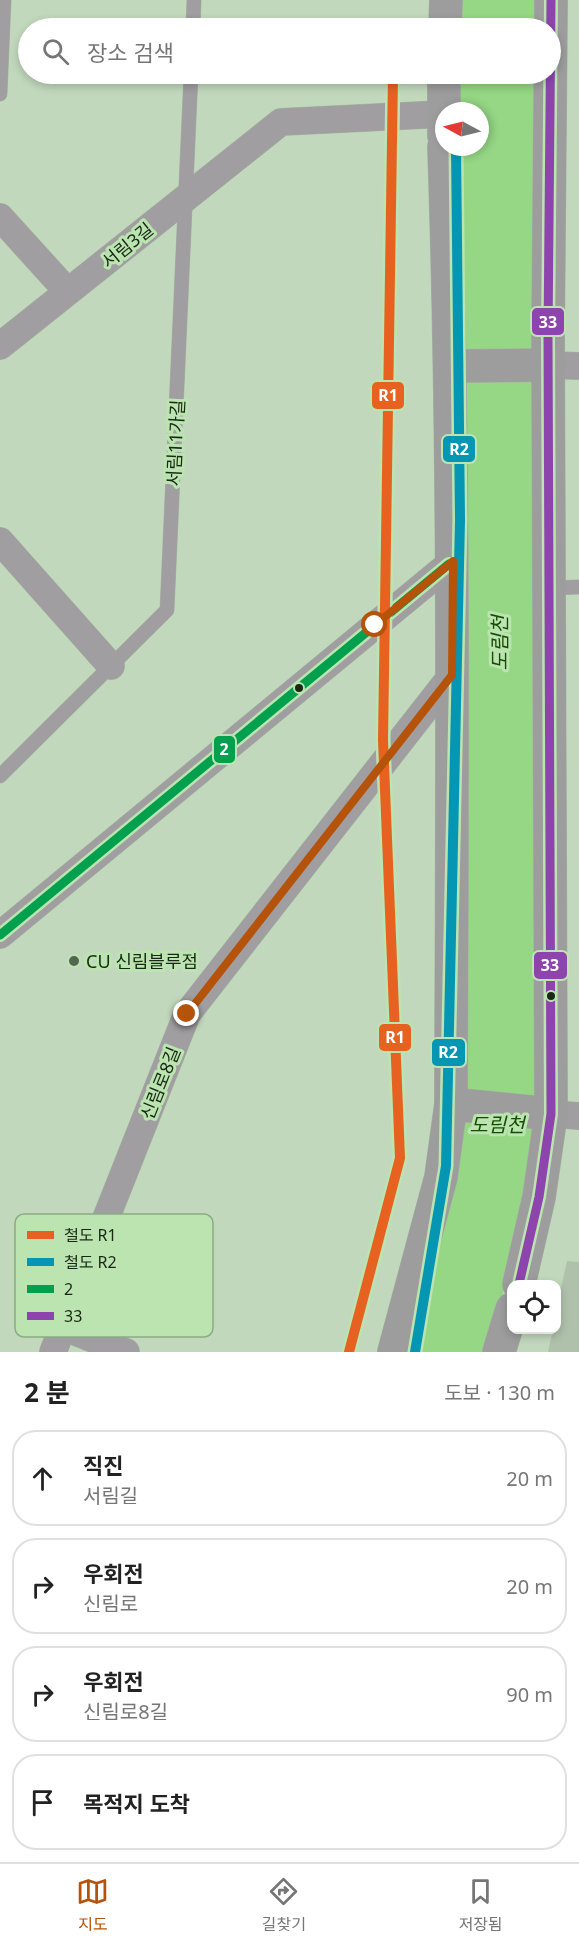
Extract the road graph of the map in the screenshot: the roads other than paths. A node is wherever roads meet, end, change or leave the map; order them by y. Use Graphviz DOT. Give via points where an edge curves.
graph roads {
  1 [pos="4,0"];
  2 [pos="194,0"];
  3 [pos="446,0"];
  4 [pos="551,0"];
  5 [pos="193,18"];
  6 [pos="445,18"];
  7 [pos="552,18"];
  8 [pos="191,84"];
  9 [pos="444,84"];
  10 [pos="554,84"];
  11 [pos="0,94"];
  12 [pos="443,102"];
  13 [pos="435,114"];
  14 [pos="444,156"];
  15 [pos="186,197"];
  16 [pos="0,217"];
  17 [pos="68,292"];
  18 [pos="0,346"];
  19 [pos="564,365"];
  20 [pos="451,366"];
  21 [pos="0,541"];
  22 [pos="453,561"];
  23 [pos="564,587"];
  24 [pos="111,666"];
  25 [pos="452,675"];
  26 [pos="0,776"];
  27 [pos="2,930"];
  28 [pos="453,1105"];
  29 [pos="565,1115"];
  30 [pos="108,1214"];
  31 [pos="520,1280"];
  32 [pos="507,1326"];
  33 [pos="59,1337"];
  34 [pos="88,1337"];
  35 [pos="53,1352"];
  36 [pos="126,1352"];
  37 [pos="394,1352"];
  38 [pos="499,1352"];
  1 -- 11 [label="lane"];
  2 -- 5 [label="lane"];
  3 -- 6 [label="main road"];
  4 -- 7 [label="main road"];
  8 -- 15 [label="lane, 서림11가길"];
  9 -- 12 [label="main road"];
  10 -- 19 [label="main road"];
  13 -- 15 [label="street" via="281,122"];
  14 -- 20 [label="main road"];
  15 -- 17 [label="street, 서림3길"];
  15 -- 24 [label="lane, 서림11가길" via="167,610"];
  16 -- 17 [label="street"];
  17 -- 18 [label="street, 서림3길"];
  19 -- 20 [label="main road"];
  19 -- 23 [label="main road"];
  20 -- 22 [label="main road"];
  21 -- 24 [label="street"];
  22 -- 25 [label="main road"];
  22 -- 27 [label="street"];
  23 -- 29 [label="main road"];
  24 -- 26 [label="lane, 서림11가길"];
  25 -- 28 [label="main road"];
  25 -- 30 [label="street, 신림로8길" via="187,1014"];
  28 -- 29 [label="main road"];
  28 -- 37 [label="main road" via="441,1177"];
  29 -- 31 [label="main road" via="539,1197"];
  32 -- 38 [label="main road"];
  33 -- 35 [label="street, 신림로8길"];
  34 -- 36 [label="street"];
}
